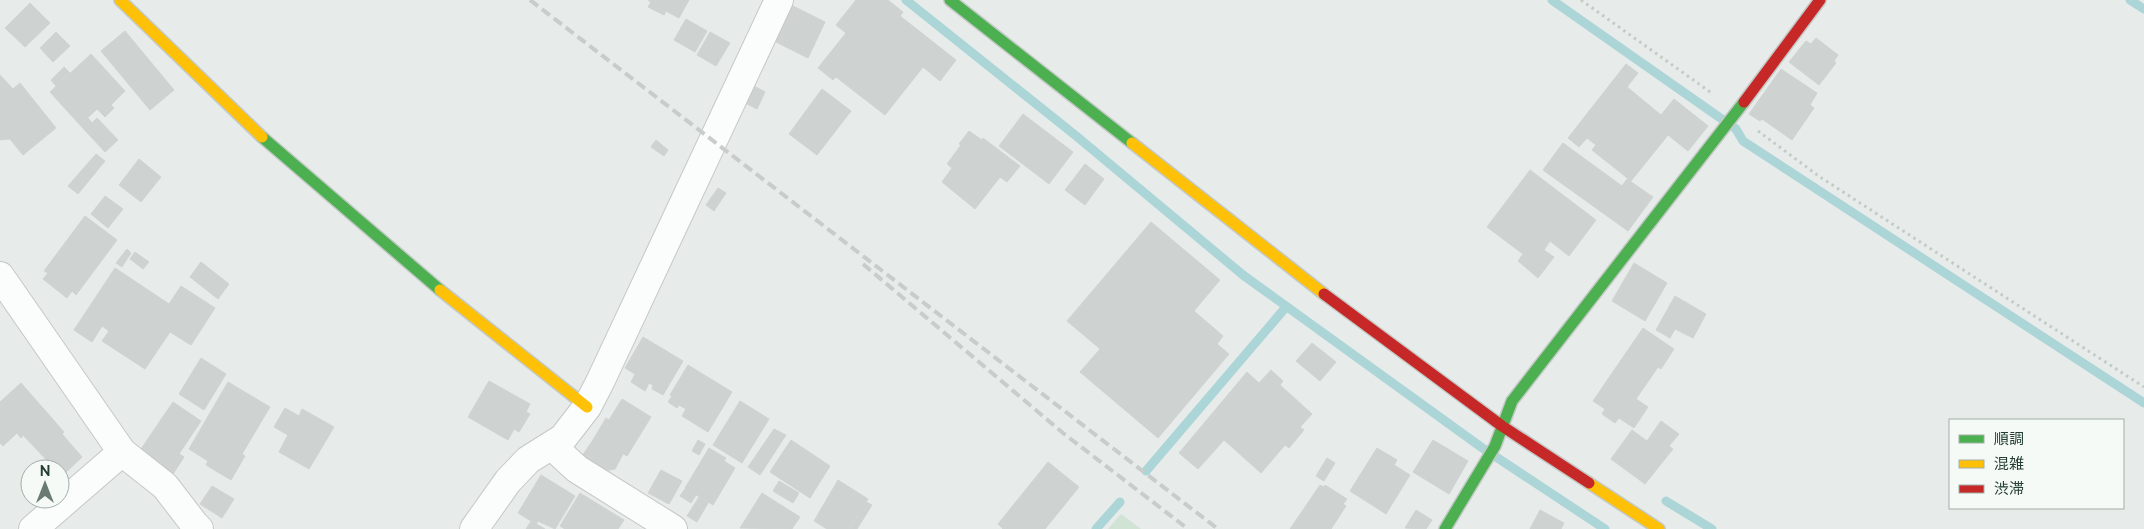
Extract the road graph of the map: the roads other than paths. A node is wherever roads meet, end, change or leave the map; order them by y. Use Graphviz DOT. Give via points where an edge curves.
graph roads {
  1 [pos="120,0"];
  2 [pos="779,0"];
  3 [pos="950,0"];
  4 [pos="1820,0"];
  5 [pos="0,276"];
  6 [pos="587,407"];
  7 [pos="1502,426"];
  8 [pos="552,446"];
  9 [pos="122,452"];
  10 [pos="33,529"];
  11 [pos="200,529"];
  12 [pos="474,529"];
  13 [pos="673,529"];
  14 [pos="1445,529"];
  15 [pos="1659,529"];
  1 -- 6 [label="street" via="275,150 432,284"];
  2 -- 6 [label="street"];
  3 -- 7 [label="street" via="1350,314"];
  4 -- 7 [label="street" via="1725,128 1512,401"];
  5 -- 9 [label="street"];
  6 -- 8 [label="street" via="563,438"];
  7 -- 14 [label="street" via="1495,446"];
  7 -- 15 [label="street"];
  8 -- 12 [label="street" via="528,460 508,481"];
  8 -- 13 [label="street" via="577,469"];
  9 -- 10 [label="street"];
  9 -- 11 [label="street" via="165,486"];
}
